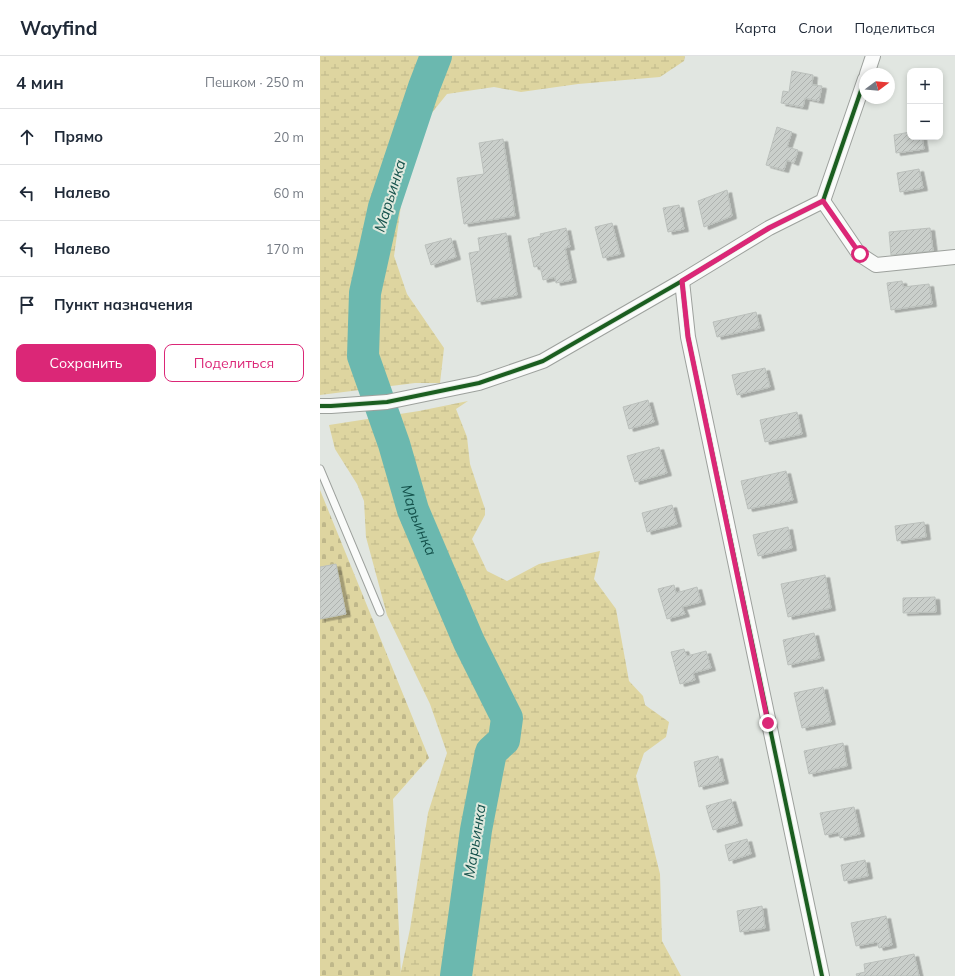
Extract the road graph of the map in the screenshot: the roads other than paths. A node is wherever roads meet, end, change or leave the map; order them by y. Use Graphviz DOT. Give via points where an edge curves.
graph roads {
  1 [pos="873,56"];
  2 [pos="869,68"];
  3 [pos="859,96"];
  4 [pos="823,201"];
  5 [pos="955,257"];
  6 [pos="682,281"];
  7 [pos="320,406"];
  8 [pos="320,469"];
  9 [pos="380,612"];
  10 [pos="822,976"];
  1 -- 2 [label="street"];
  3 -- 4 [label="street"];
  4 -- 5 [label="street" via="860,254 876,265"];
  4 -- 6 [label="street" via="769,228"];
  6 -- 7 [label="street" via="544,361 479,383 387,402"];
  6 -- 10 [label="street" via="688,337"];
  8 -- 9 [label="lane"];
}
